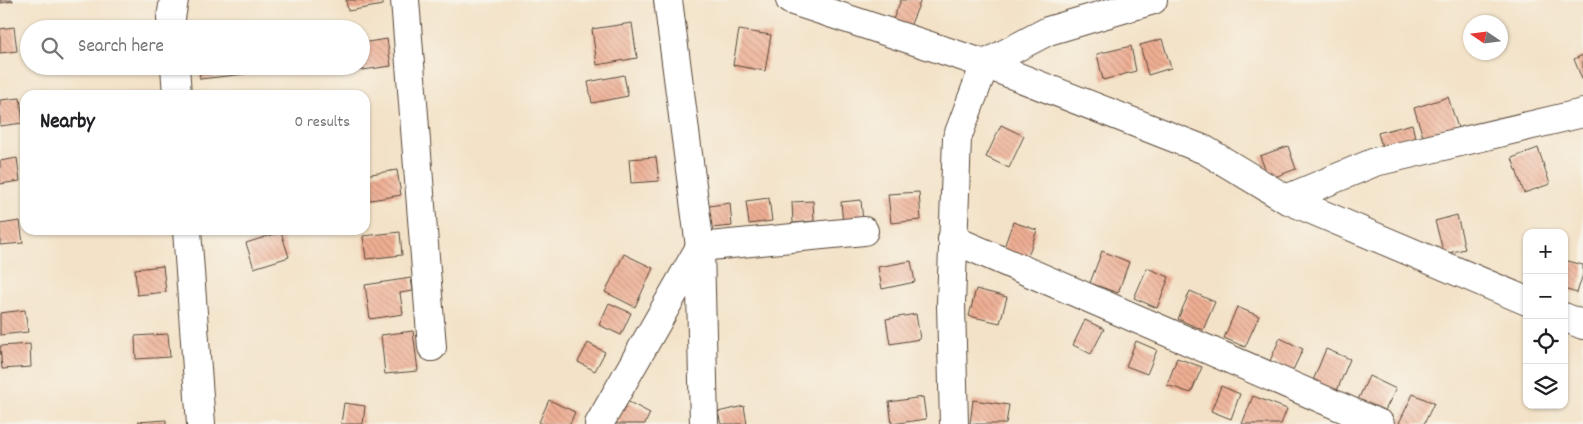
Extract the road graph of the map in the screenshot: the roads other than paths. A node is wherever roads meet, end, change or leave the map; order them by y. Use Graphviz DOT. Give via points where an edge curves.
graph roads {
  1 [pos="174,0"];
  2 [pos="405,0"];
  3 [pos="668,0"];
  4 [pos="790,0"];
  5 [pos="1153,0"];
  6 [pos="171,20"];
  7 [pos="985,64"];
  8 [pos="175,75"];
  9 [pos="176,90"];
  10 [pos="1583,113"];
  11 [pos="1286,198"];
  12 [pos="864,231"];
  13 [pos="187,235"];
  14 [pos="952,239"];
  15 [pos="700,246"];
  16 [pos="1523,299"];
  17 [pos="1568,319"];
  18 [pos="1583,325"];
  19 [pos="432,348"];
  20 [pos="201,424"];
  21 [pos="599,424"];
  22 [pos="704,424"];
  23 [pos="954,424"];
  24 [pos="1380,424"];
  1 -- 6 [label="street"];
  2 -- 19 [label="street"];
  3 -- 15 [label="street"];
  4 -- 7 [label="street"];
  5 -- 7 [label="street" via="1048,31"];
  7 -- 11 [label="street" via="1205,150"];
  7 -- 14 [label="street" via="957,138"];
  8 -- 9 [label="street"];
  10 -- 11 [label="street" via="1375,162"];
  11 -- 16 [label="street"];
  12 -- 15 [label="street"];
  13 -- 20 [label="street"];
  14 -- 23 [label="street"];
  14 -- 24 [label="street"];
  15 -- 21 [label="street"];
  15 -- 22 [label="street"];
  17 -- 18 [label="street"];
}
